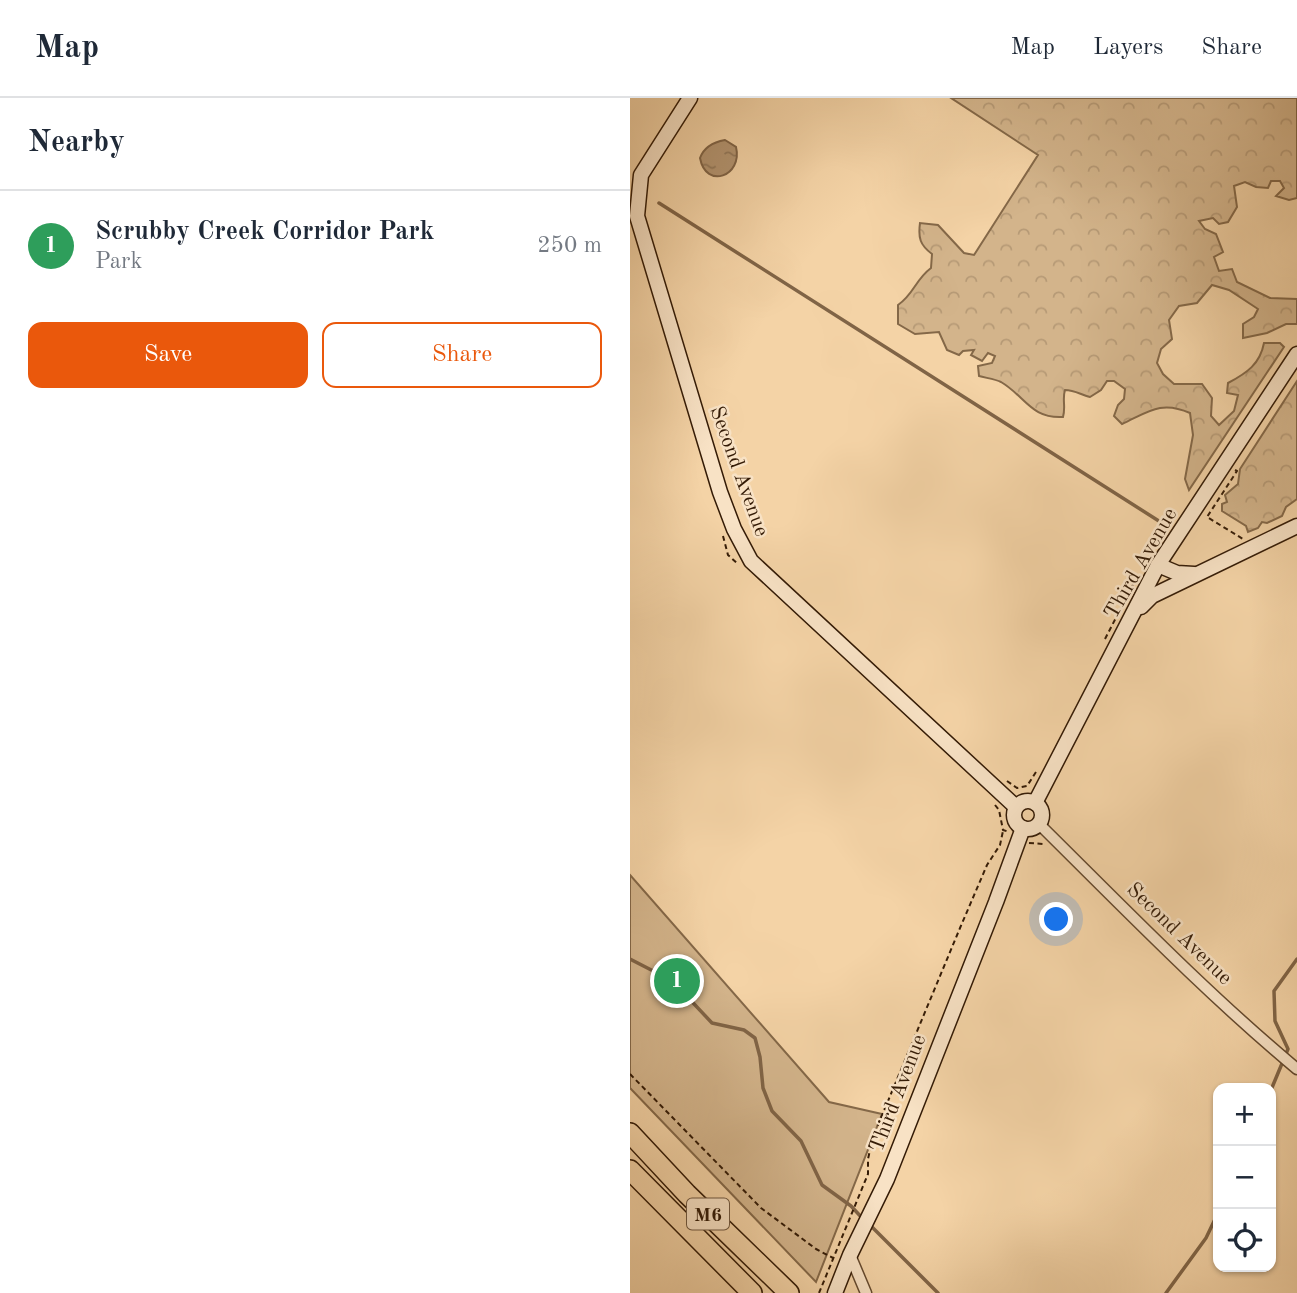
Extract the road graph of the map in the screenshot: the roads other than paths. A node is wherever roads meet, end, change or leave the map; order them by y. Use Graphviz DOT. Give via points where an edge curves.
graph roads {
  1 [pos="690,98"];
  2 [pos="1297,354"];
  3 [pos="1297,526"];
  4 [pos="1158,565"];
  5 [pos="1195,574"];
  6 [pos="1134,614"];
  7 [pos="1035,803"];
  8 [pos="1016,807"];
  9 [pos="1039,824"];
  10 [pos="1023,828"];
  11 [pos="1297,1069"];
  12 [pos="630,1133"];
  13 [pos="630,1170"];
  14 [pos="850,1255"];
  15 [pos="836,1292"];
  16 [pos="752,1293"];
  17 [pos="789,1293"];
  18 [pos="866,1293"];
  1 -- 8 [label="street, Second Avenue" via="641,175 638,216 734,529 751,561"];
  2 -- 4 [label="street, Third Avenue"];
  3 -- 5 [label="street"];
  4 -- 5 [label="street"];
  4 -- 6 [label="street, Third Avenue"];
  5 -- 6 [label="street" via="1153,596"];
  6 -- 7 [label="street, Third Avenue"];
  7 -- 8 [label="street"];
  7 -- 9 [label="street" via="1042,813"];
  8 -- 10 [label="street" via="1015,820"];
  9 -- 10 [label="street"];
  9 -- 11 [label="street, Second Avenue" via="1175,959"];
  10 -- 14 [label="street, Third Avenue" via="887,1179"];
  12 -- 17 [label="highway, M6"];
  13 -- 16 [label="highway, M6"];
  14 -- 15 [label="street, Third Avenue"];
  14 -- 18 [label="street"];
}
